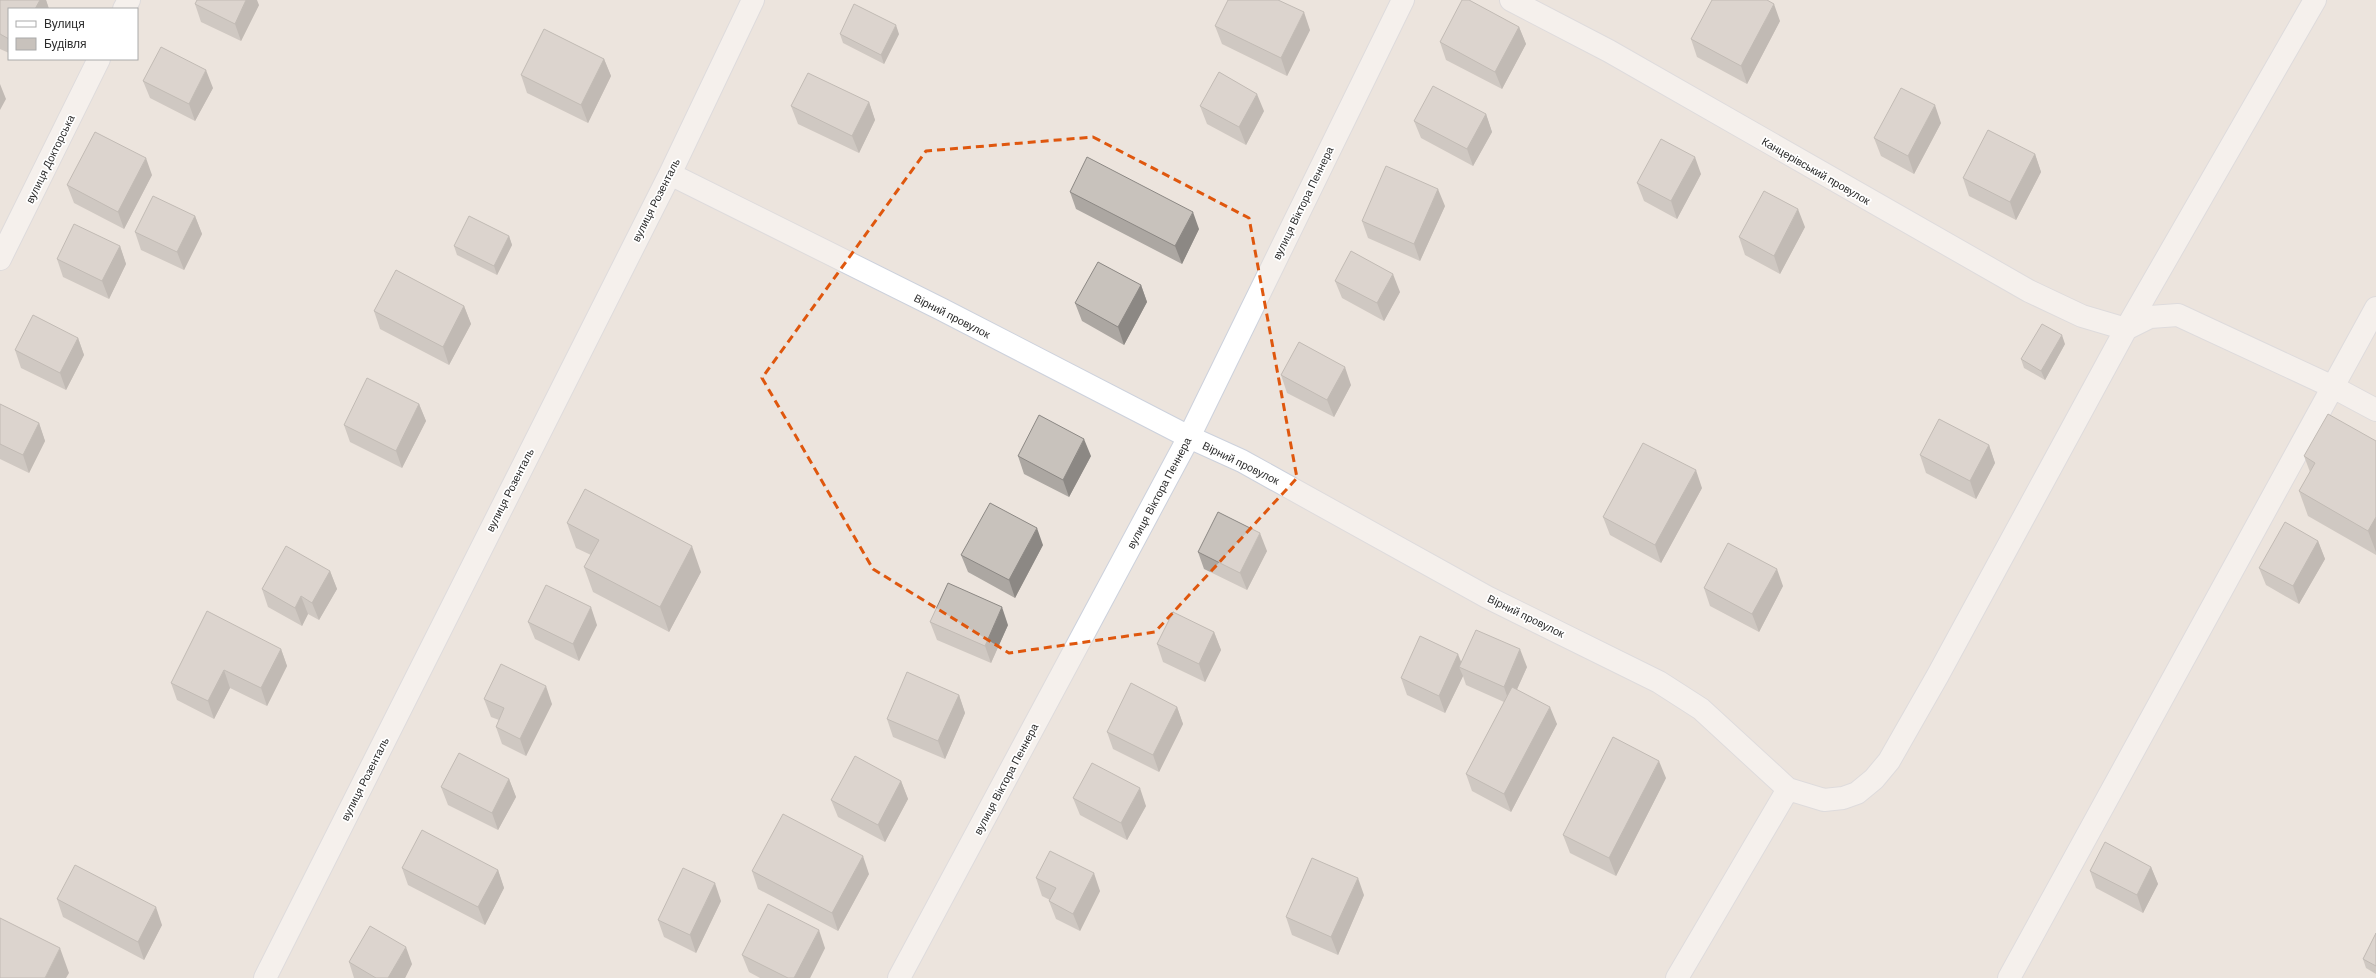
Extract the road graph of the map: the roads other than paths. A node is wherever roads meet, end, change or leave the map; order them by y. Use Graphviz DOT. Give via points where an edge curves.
graph roads {
  1 [pos="754,0"];
  2 [pos="1403,0"];
  3 [pos="1511,0"];
  4 [pos="2316,0"];
  5 [pos="99,60"];
  6 [pos="670,174"];
  7 [pos="0,259"];
  8 [pos="2376,308"];
  9 [pos="2126,329"];
  10 [pos="2333,387"];
  11 [pos="2376,410"];
  12 [pos="1189,437"];
  13 [pos="1788,789"];
  14 [pos="265,978"];
  15 [pos="900,978"];
  16 [pos="1677,978"];
  17 [pos="2009,978"];
  1 -- 6 [label="street, вулиця Розенталь"];
  2 -- 12 [label="street, вулиця Віктора Пеннера"];
  3 -- 9 [label="street, Канцерівський провулок" via="1609,51 2029,291 2082,316"];
  4 -- 9 [label="street"];
  5 -- 7 [label="street, вулиця Докторська"];
  6 -- 12 [label="street, Вірний провулок"];
  6 -- 14 [label="street, вулиця Розенталь"];
  8 -- 10 [label="street"];
  9 -- 10 [label="street" via="2150,317 2178,315"];
  9 -- 13 [label="street" via="1889,761 1874,779 1857,793 1843,798 1824,800"];
  10 -- 11 [label="street"];
  10 -- 17 [label="street"];
  12 -- 13 [label="street, Вірний провулок" via="1284,484 1487,597 1659,682 1701,709"];
  12 -- 15 [label="street, вулиця Віктора Пеннера"];
  13 -- 16 [label="street"];
}
